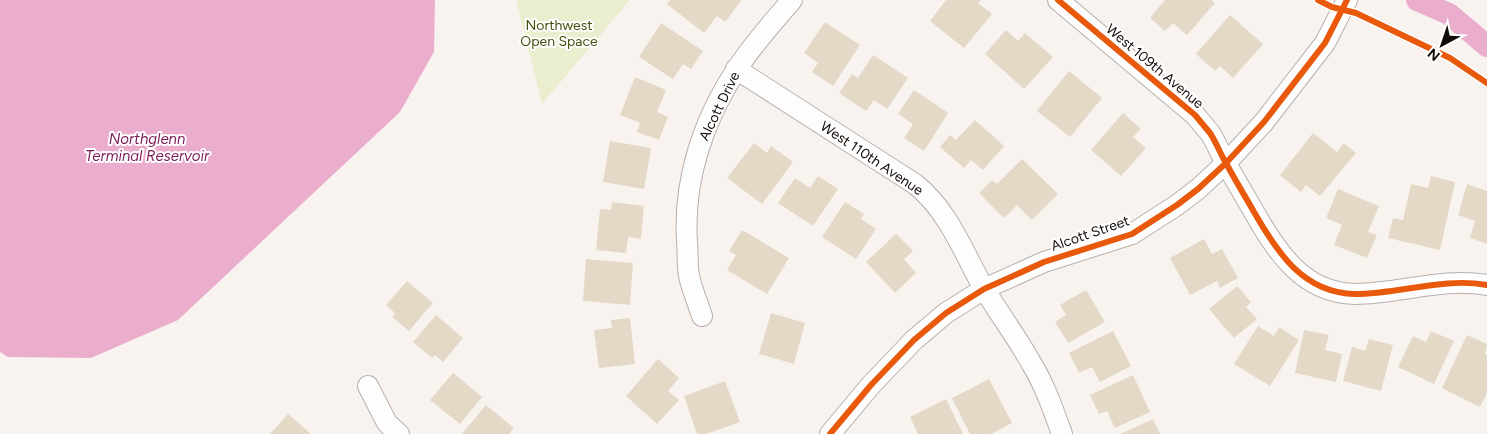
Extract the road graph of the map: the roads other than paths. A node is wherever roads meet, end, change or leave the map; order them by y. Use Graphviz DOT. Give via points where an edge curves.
graph roads {
  1 [pos="792,0"];
  2 [pos="1058,0"];
  3 [pos="1347,0"];
  4 [pos="736,69"];
  5 [pos="1226,163"];
  6 [pos="1487,285"];
  7 [pos="984,289"];
  8 [pos="702,316"];
  9 [pos="368,386"];
  10 [pos="399,434"];
  11 [pos="830,434"];
  12 [pos="1062,434"];
  1 -- 4 [label="street, Alcott Drive"];
  2 -- 5 [label="street, West 109th Avenue" via="1195,115"];
  3 -- 5 [label="street, Alcott Street" via="1319,52 1264,122"];
  4 -- 7 [label="street, West 110th Avenue" via="926,192 940,209"];
  4 -- 8 [label="street, Alcott Drive" via="698,148 688,188 689,276"];
  5 -- 6 [label="street, West 109th Avenue" via="1281,254 1317,285 1347,294 1453,283"];
  5 -- 7 [label="street, Alcott Street" via="1177,205 1132,234 1044,262"];
  7 -- 11 [label="street, Alcott Street" via="946,313 914,340"];
  7 -- 12 [label="street, West 110th Avenue" via="1032,362"];
  9 -- 10 [label="street" via="387,423"];
}
